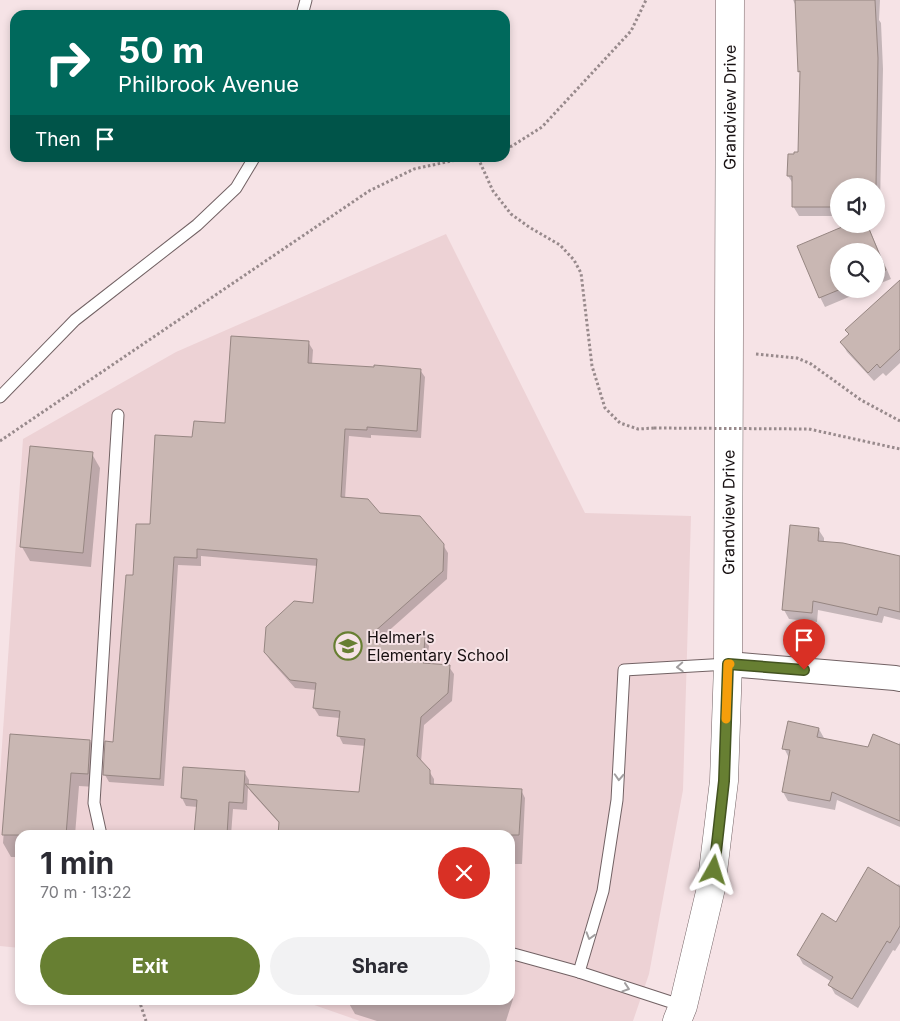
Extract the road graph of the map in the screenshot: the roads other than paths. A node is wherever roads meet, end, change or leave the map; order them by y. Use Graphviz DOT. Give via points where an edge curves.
graph roads {
  1 [pos="730,0"];
  2 [pos="252,162"];
  3 [pos="0,396"];
  4 [pos="118,415"];
  5 [pos="728,664"];
  6 [pos="900,679"];
  7 [pos="100,830"];
  8 [pos="515,954"];
  9 [pos="579,972"];
  10 [pos="680,1014"];
  1 -- 5 [label="street, Grandview Drive"];
  2 -- 3 [label="lane" via="236,188 197,225 75,320"];
  4 -- 7 [label="lane" via="94,803"];
  5 -- 6 [label="street"];
  5 -- 9 [label="lane, one-way" via="624,670 617,800 604,891"];
  5 -- 10 [label="street, Grandview Drive" via="724,781 712,888"];
  8 -- 9 [label="lane"];
  9 -- 10 [label="lane, one-way"];
}
